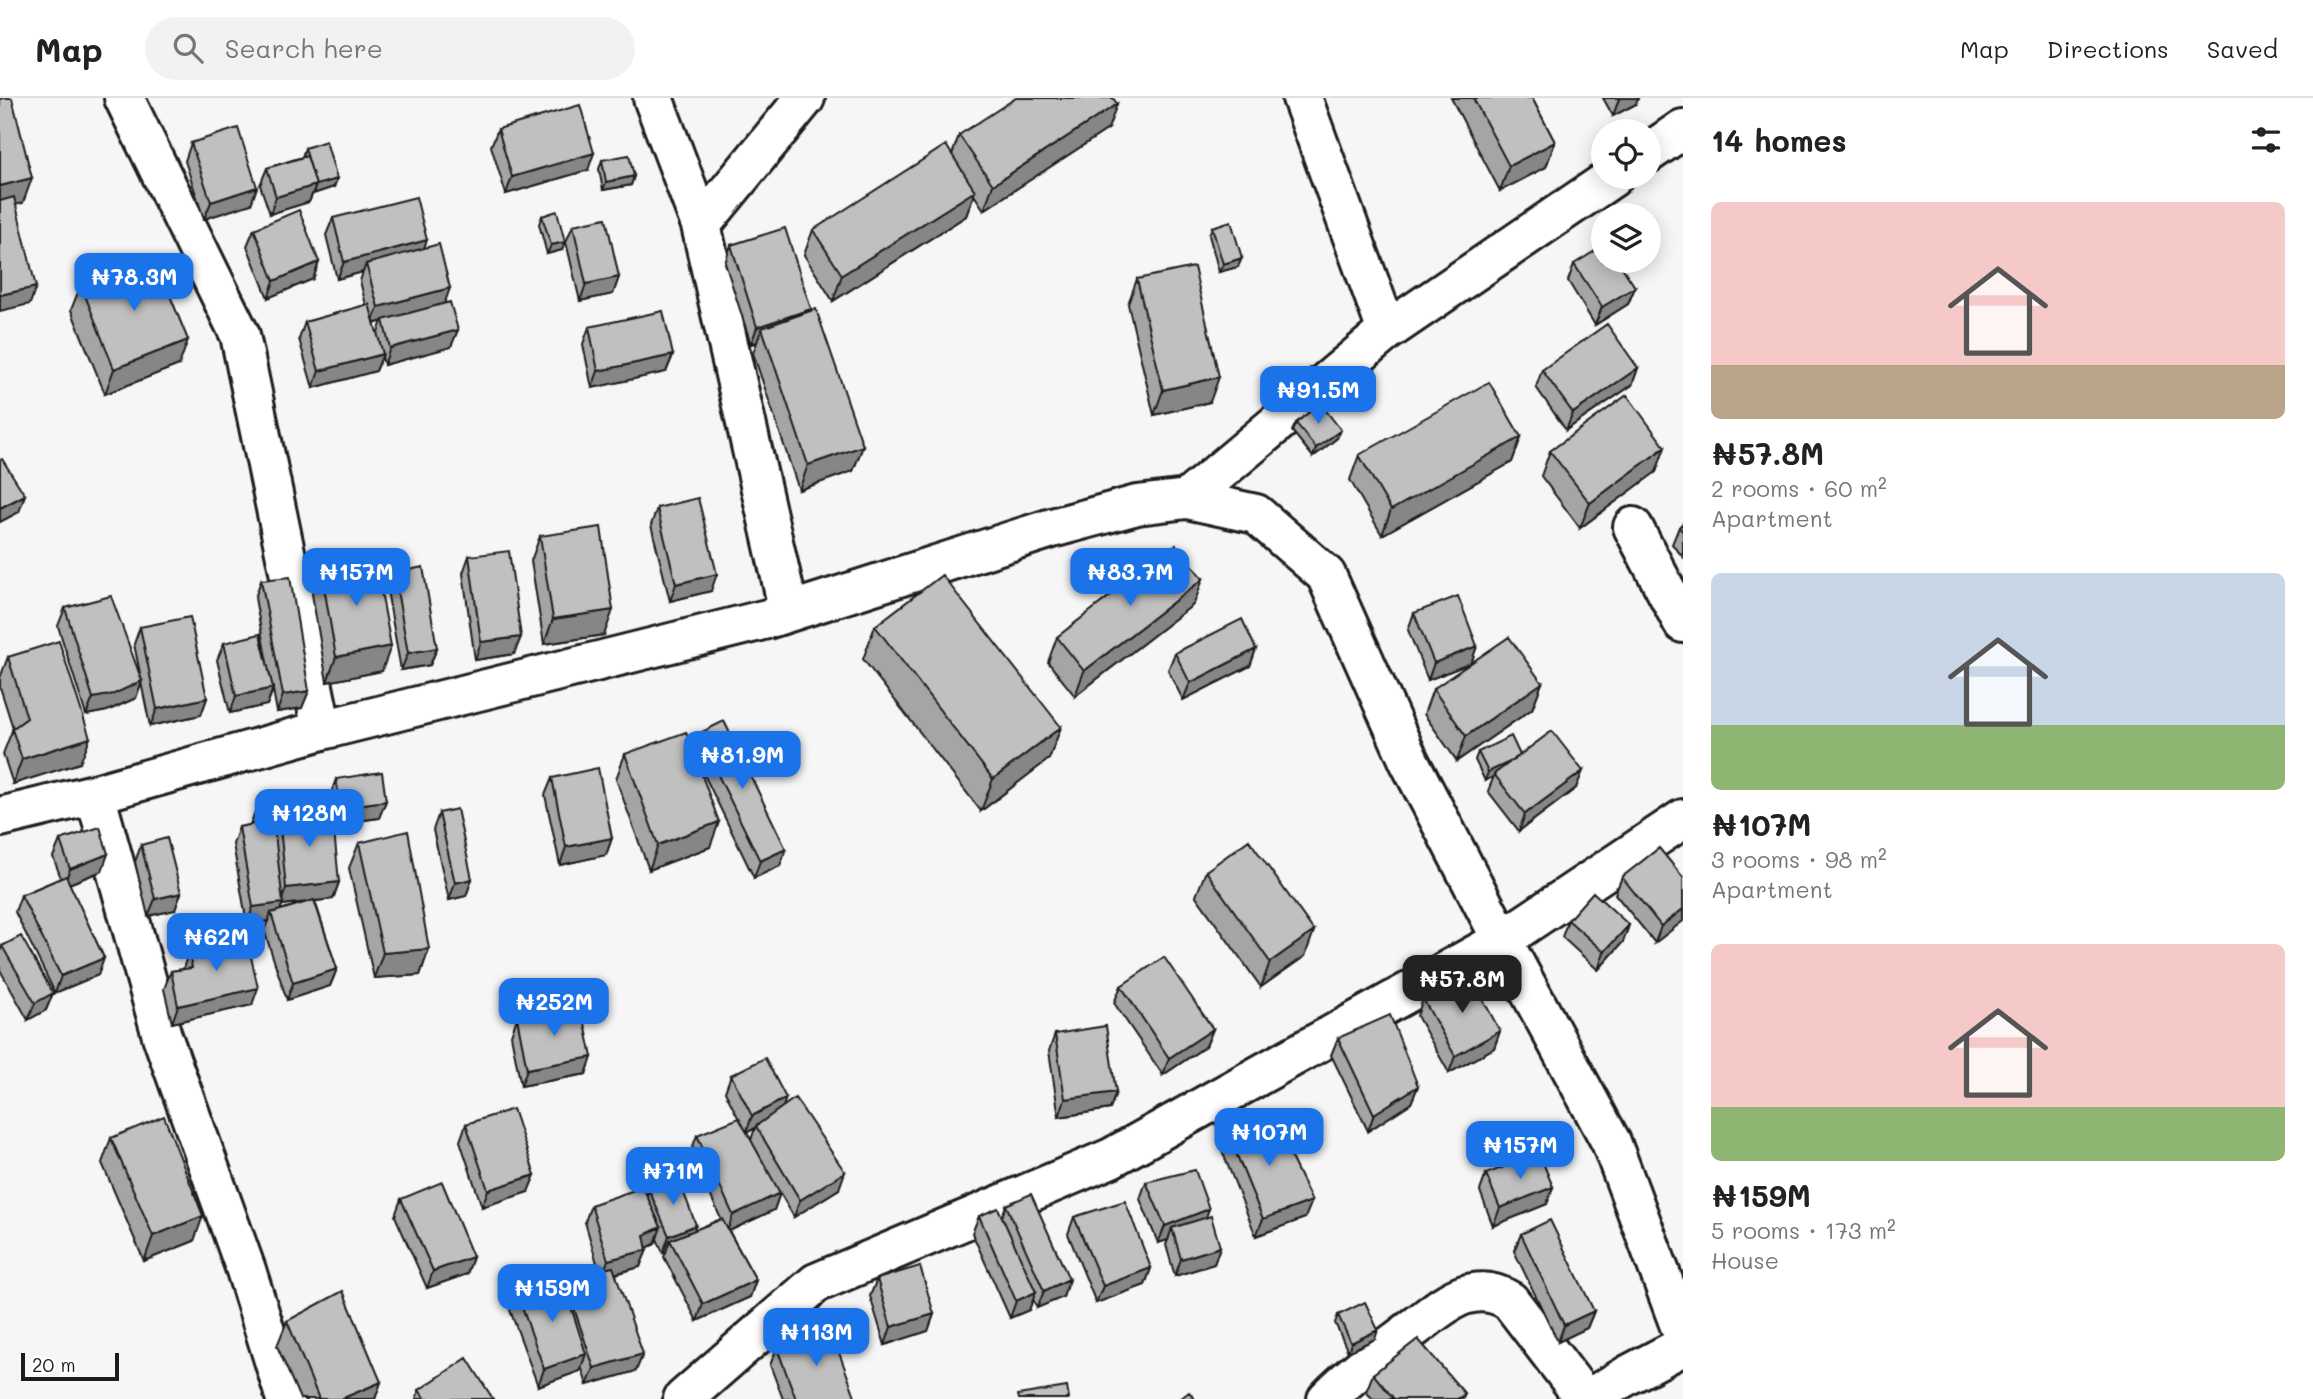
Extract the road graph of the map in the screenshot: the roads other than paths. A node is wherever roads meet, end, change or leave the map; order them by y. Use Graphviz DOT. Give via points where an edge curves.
graph roads {
  1 [pos="124,98"];
  2 [pos="653,98"];
  3 [pos="805,98"];
  4 [pos="1302,98"];
  5 [pos="1683,129"];
  6 [pos="1661,144"];
  7 [pos="1595,189"];
  8 [pos="701,225"];
  9 [pos="1387,331"];
  10 [pos="1187,499"];
  11 [pos="1633,527"];
  12 [pos="789,612"];
  13 [pos="1683,623"];
  14 [pos="322,730"];
  15 [pos="95,793"];
  16 [pos="0,817"];
  17 [pos="1683,819"];
  18 [pos="1502,940"];
  19 [pos="1683,1334"];
  20 [pos="1683,1346"];
  21 [pos="286,1399"];
  22 [pos="683,1399"];
  23 [pos="1327,1399"];
  24 [pos="1586,1399"];
  1 -- 14 [label="street" via="240,335"];
  2 -- 8 [label="street"];
  3 -- 8 [label="street"];
  4 -- 9 [label="street"];
  5 -- 6 [label="street"];
  7 -- 9 [label="street"];
  8 -- 12 [label="street"];
  9 -- 10 [label="street"];
  10 -- 12 [label="street" via="1137,505 1052,528"];
  10 -- 18 [label="street" via="1256,514 1326,575 1409,761"];
  11 -- 13 [label="street"];
  12 -- 14 [label="street"];
  14 -- 15 [label="street"];
  15 -- 16 [label="street"];
  15 -- 21 [label="street" via="162,1035 246,1270"];
  17 -- 18 [label="street"];
  18 -- 19 [label="street" via="1611,1142"];
  18 -- 22 [label="street" via="1111,1158 816,1283"];
  20 -- 24 [label="street"];
  23 -- 24 [label="street" via="1435,1312 1463,1295 1482,1292 1498,1293 1510,1301"];
}
